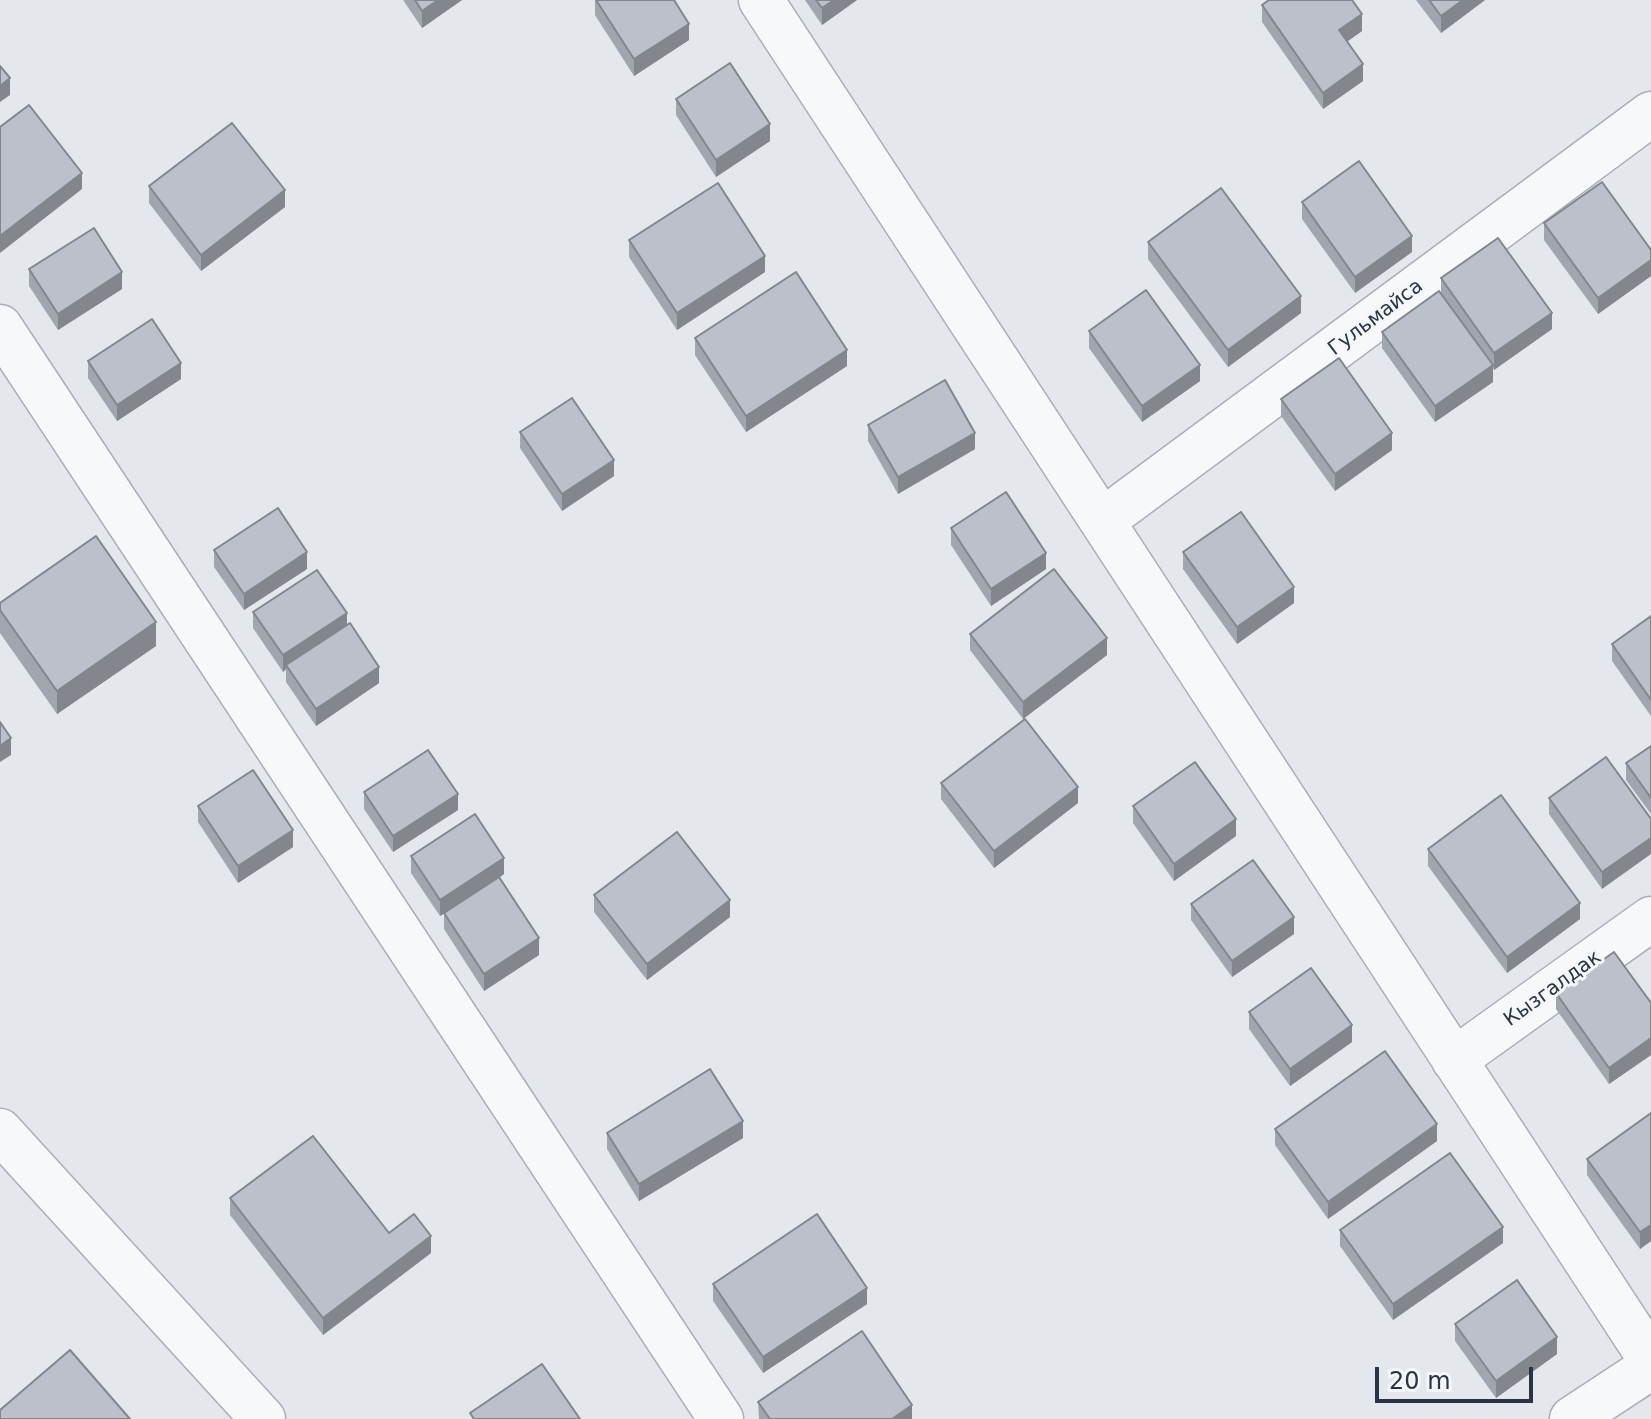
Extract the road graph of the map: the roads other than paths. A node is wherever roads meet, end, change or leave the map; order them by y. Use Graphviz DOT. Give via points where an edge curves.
graph roads {
  1 [pos="761,0"];
  2 [pos="1651,114"];
  3 [pos="0,327"];
  4 [pos="1102,521"];
  5 [pos="1651,919"];
  6 [pos="1454,1060"];
  7 [pos="0,1131"];
  8 [pos="1648,1374"];
  9 [pos="263,1419"];
  10 [pos="721,1419"];
  11 [pos="1572,1419"];
  1 -- 4 [label="street"];
  2 -- 4 [label="street, Гульмайса"];
  3 -- 10 [label="street"];
  4 -- 6 [label="street"];
  5 -- 6 [label="street, Кызгалдак"];
  6 -- 8 [label="street"];
  7 -- 9 [label="street"];
  8 -- 11 [label="street"];
}
